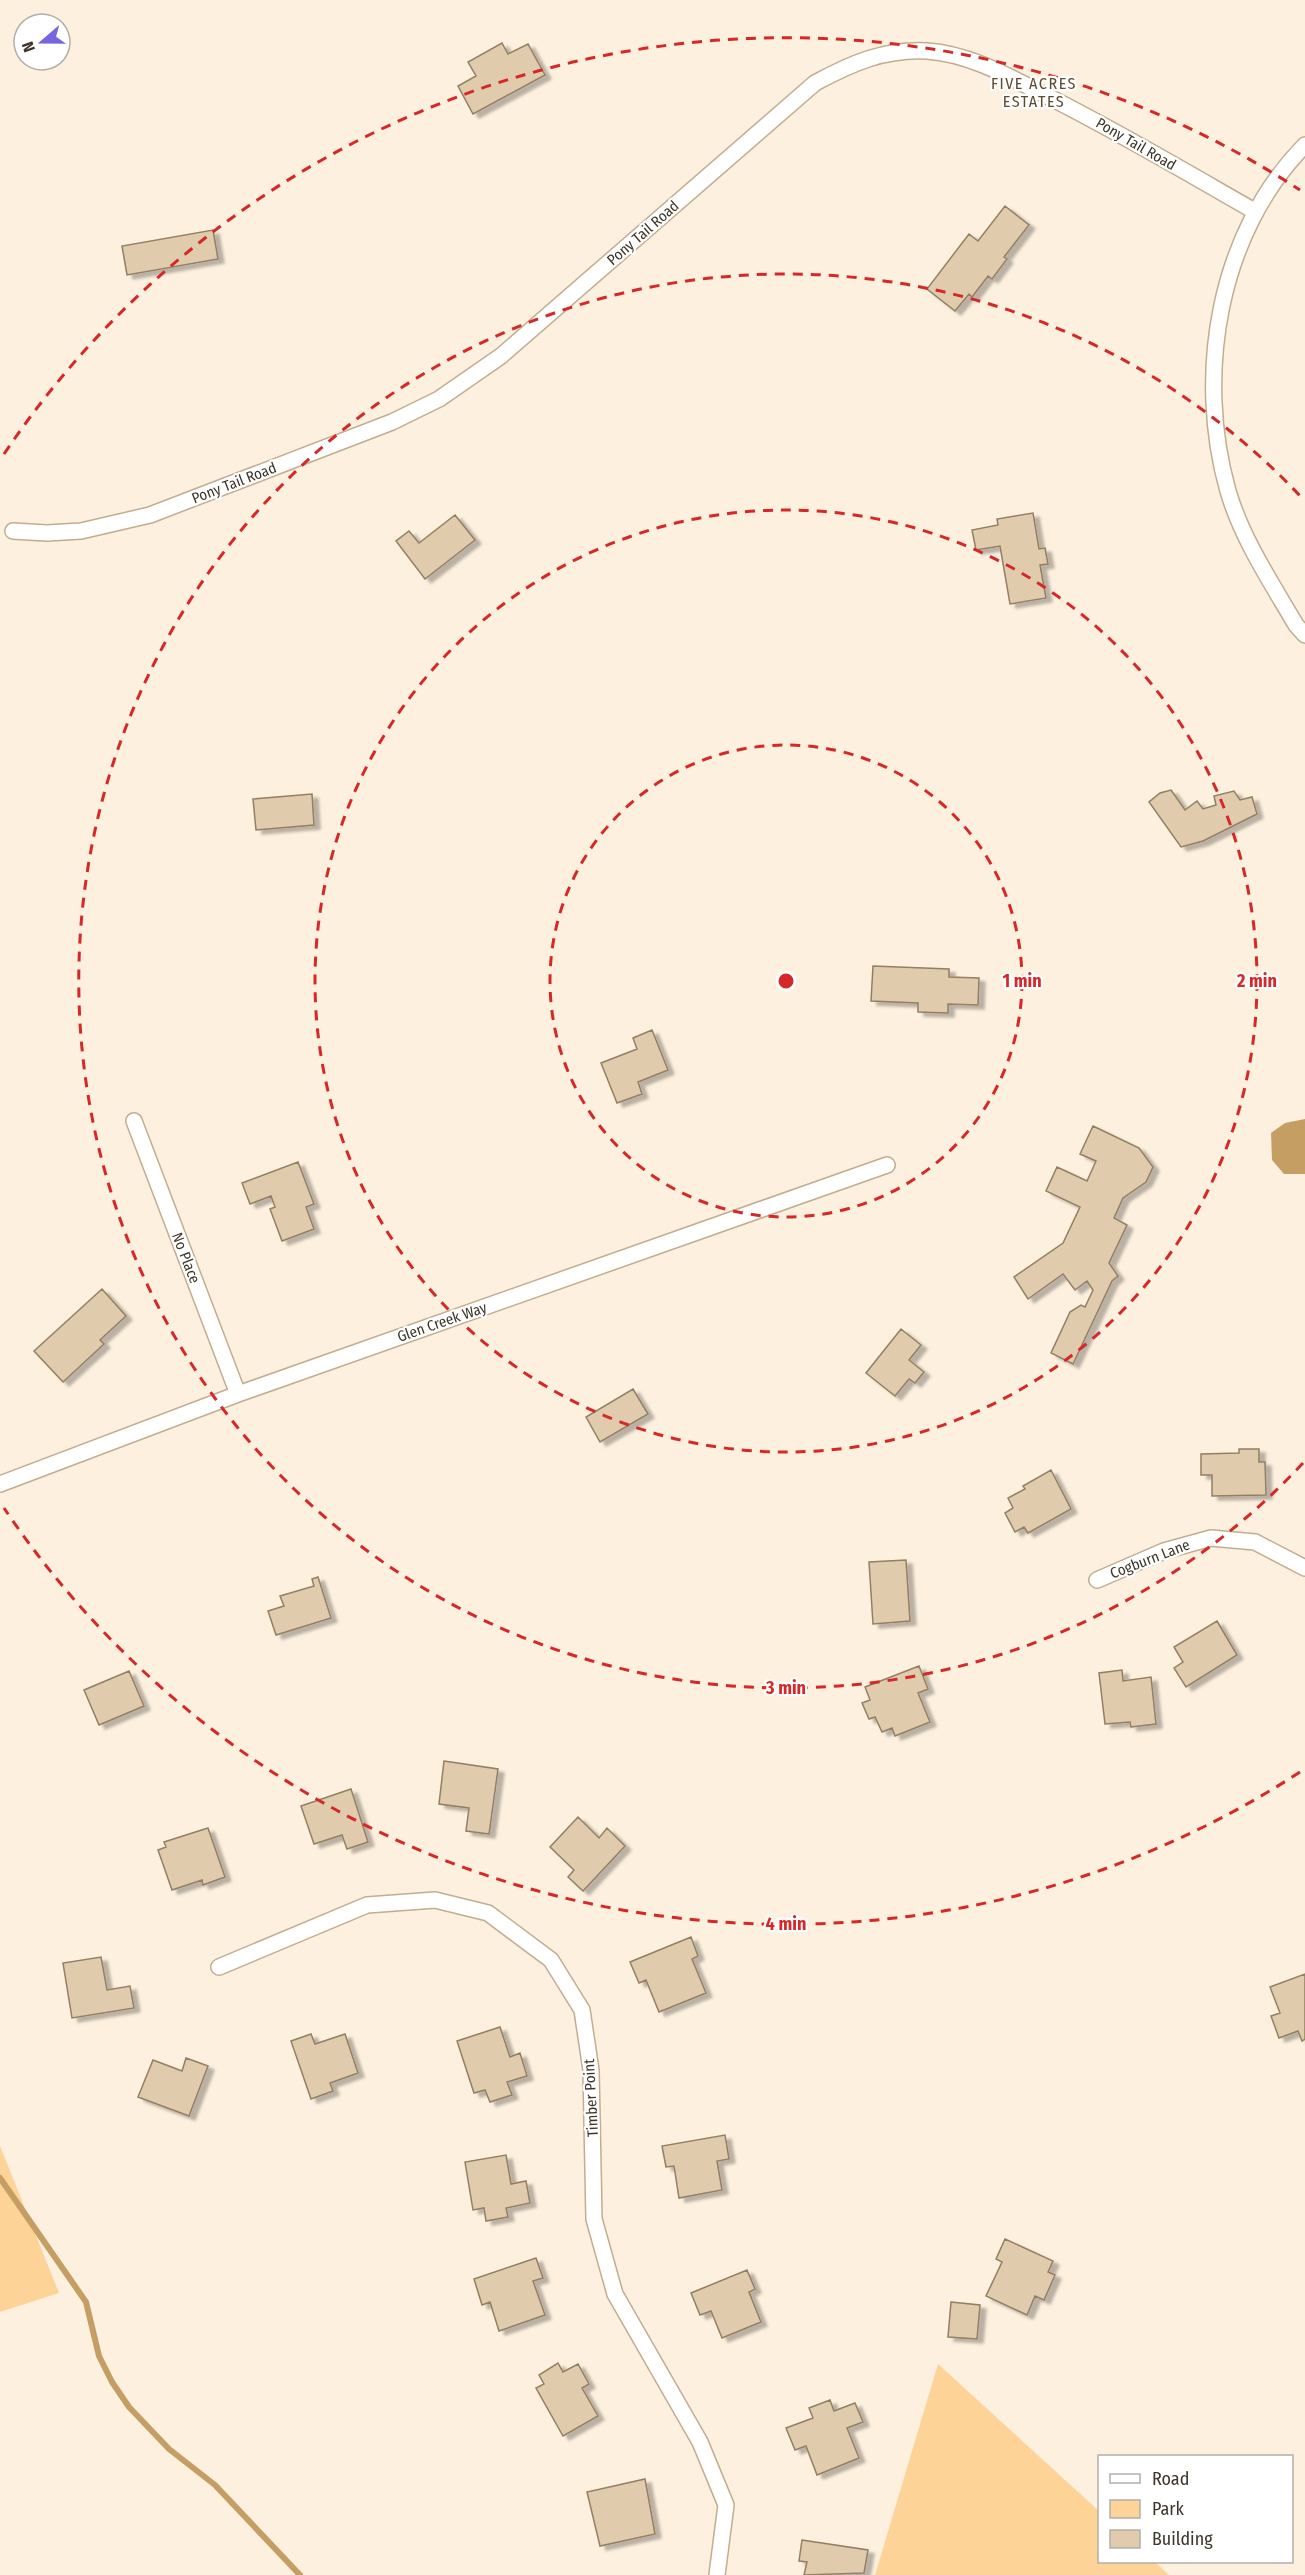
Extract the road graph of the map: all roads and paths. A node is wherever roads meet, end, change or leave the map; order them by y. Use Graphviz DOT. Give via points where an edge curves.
graph roads {
  1 [pos="1305,145"];
  2 [pos="1256,212"];
  3 [pos="13,531"];
  4 [pos="1305,634"];
  5 [pos="134,1121"];
  6 [pos="887,1166"];
  7 [pos="238,1394"];
  8 [pos="0,1484"];
  9 [pos="1305,1568"];
  10 [pos="1097,1580"];
  11 [pos="219,1967"];
  12 [pos="717,2575"];
  1 -- 2 [label="street"];
  2 -- 3 [label="street, Pony Tail Road" via="1090,117 991,68 927,51 889,53 851,64 815,83 501,357 439,399 392,422 150,515 81,531"];
  2 -- 4 [label="street" via="1233,266 1218,320 1212,375 1216,438 1228,492 1252,550"];
  5 -- 7 [label="street, No Place"];
  6 -- 7 [label="street, Glen Creek Way"];
  7 -- 8 [label="street, Glen Creek Way"];
  9 -- 10 [label="street, Cogburn Lane" via="1255,1542 1211,1538 1164,1551"];
  11 -- 12 [label="street, Timber Point" via="367,1905 435,1900 488,1913 551,1960 582,2010 591,2070 594,2219 615,2294 700,2442 726,2505"];
}
